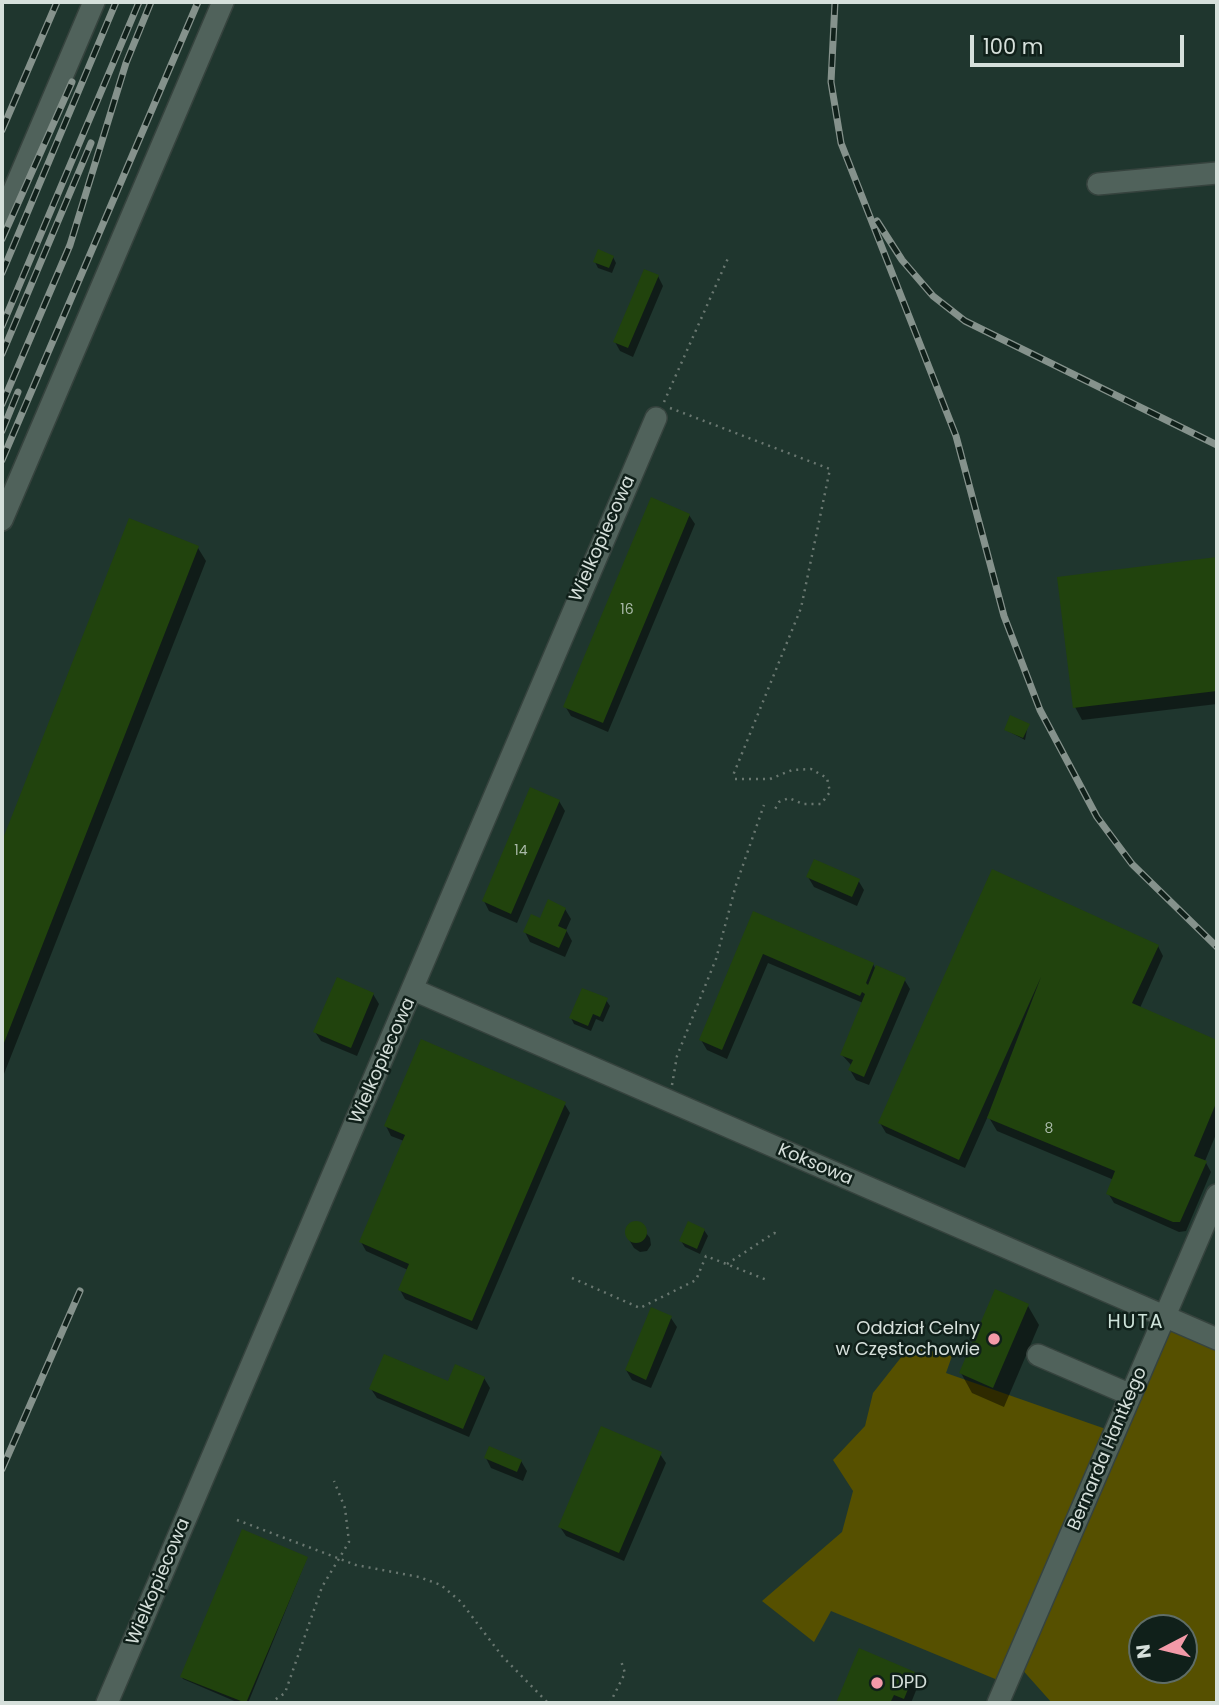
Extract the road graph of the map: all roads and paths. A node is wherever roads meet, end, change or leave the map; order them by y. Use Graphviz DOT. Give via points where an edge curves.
graph roads {
  1 [pos="94,2"];
  2 [pos="223,2"];
  3 [pos="1217,173"];
  4 [pos="1098,184"];
  5 [pos="2,218"];
  6 [pos="729,256"];
  7 [pos="656,418"];
  8 [pos="2,520"];
  9 [pos="764,804"];
  10 [pos="774,811"];
  11 [pos="414,990"];
  12 [pos="669,1102"];
  13 [pos="1217,1195"];
  14 [pos="780,1235"];
  15 [pos="727,1264"];
  16 [pos="572,1278"];
  17 [pos="767,1280"];
  18 [pos="1165,1316"];
  19 [pos="1217,1339"];
  20 [pos="1038,1355"];
  21 [pos="1131,1395"];
  22 [pos="334,1481"];
  23 [pos="237,1520"];
  24 [pos="340,1559"];
  25 [pos="621,1661"];
  26 [pos="107,1703"];
  27 [pos="270,1703"];
  28 [pos="548,1703"];
  29 [pos="610,1703"];
  30 [pos="998,1703"];
  1 -- 5 [label="street"];
  2 -- 8 [label="street"];
  3 -- 4 [label="street"];
  6 -- 10 [label="path" via="663,405 830,468 801,608 733,778 770,779 792,770 811,769 827,778 830,792 821,804 789,798 779,802"];
  7 -- 11 [label="street, Wielkopiecowa"];
  9 -- 12 [label="path" via="716,959 677,1056"];
  11 -- 12 [label="street, Koksowa"];
  11 -- 26 [label="street, Wielkopiecowa"];
  12 -- 18 [label="street, Koksowa"];
  13 -- 18 [label="street, Bernarda Hantkego"];
  14 -- 15 [label="path" via="774,1233"];
  15 -- 16 [label="path" via="706,1256 696,1280 640,1308"];
  15 -- 17 [label="path"];
  18 -- 19 [label="street, Koksowa"];
  18 -- 21 [label="street, Bernarda Hantkego"];
  20 -- 21 [label="street"];
  21 -- 30 [label="street, Bernarda Hantkego"];
  22 -- 24 [label="path" via="345,1508 349,1542"];
  23 -- 24 [label="path"];
  24 -- 27 [label="path" via="322,1587 285,1693"];
  24 -- 28 [label="path" via="441,1585"];
  25 -- 29 [label="path" via="625,1673"];
}
